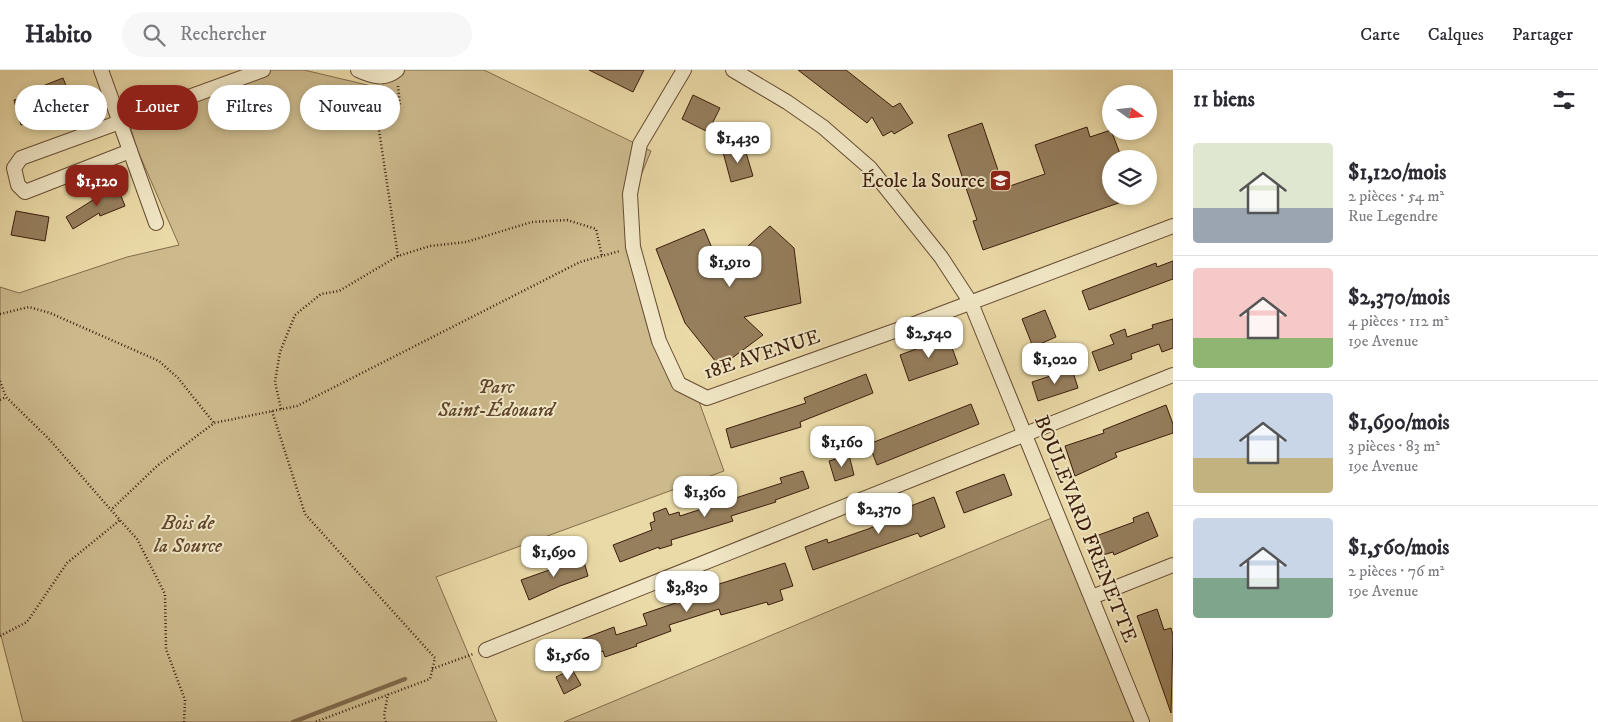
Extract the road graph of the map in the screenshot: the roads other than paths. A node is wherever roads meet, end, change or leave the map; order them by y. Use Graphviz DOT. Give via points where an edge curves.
graph roads {
  1 [pos="101,70"];
  2 [pos="263,70"];
  3 [pos="358,70"];
  4 [pos="684,70"];
  5 [pos="733,70"];
  6 [pos="394,72"];
  7 [pos="198,94"];
  8 [pos="117,114"];
  9 [pos="117,123"];
  10 [pos="123,130"];
  11 [pos="130,151"];
  12 [pos="156,223"];
  13 [pos="1173,226"];
  14 [pos="971,303"];
  15 [pos="1173,375"];
  16 [pos="1024,433"];
  17 [pos="1173,564"];
  18 [pos="1092,596"];
  19 [pos="486,650"];
  20 [pos="1142,722"];
  1 -- 8 [label="street"];
  2 -- 7 [label="street"];
  3 -- 6 [label="street" via="375,78"];
  4 -- 14 [label="street, 18E AVENUE" via="640,144 630,194 633,247 659,342 679,384 707,398"];
  5 -- 14 [label="street, BOULEVARD FRENETTE" via="823,127 870,168 941,257"];
  9 -- 11 [label="street" via="21,158 14,168 18,185 25,192"];
  10 -- 11 [label="street"];
  11 -- 12 [label="street"];
  13 -- 14 [label="street, 18E AVENUE"];
  14 -- 16 [label="street, BOULEVARD FRENETTE"];
  15 -- 16 [label="street"];
  16 -- 18 [label="street, BOULEVARD FRENETTE"];
  16 -- 19 [label="street"];
  17 -- 18 [label="street"];
  18 -- 20 [label="street, BOULEVARD FRENETTE"];
}
